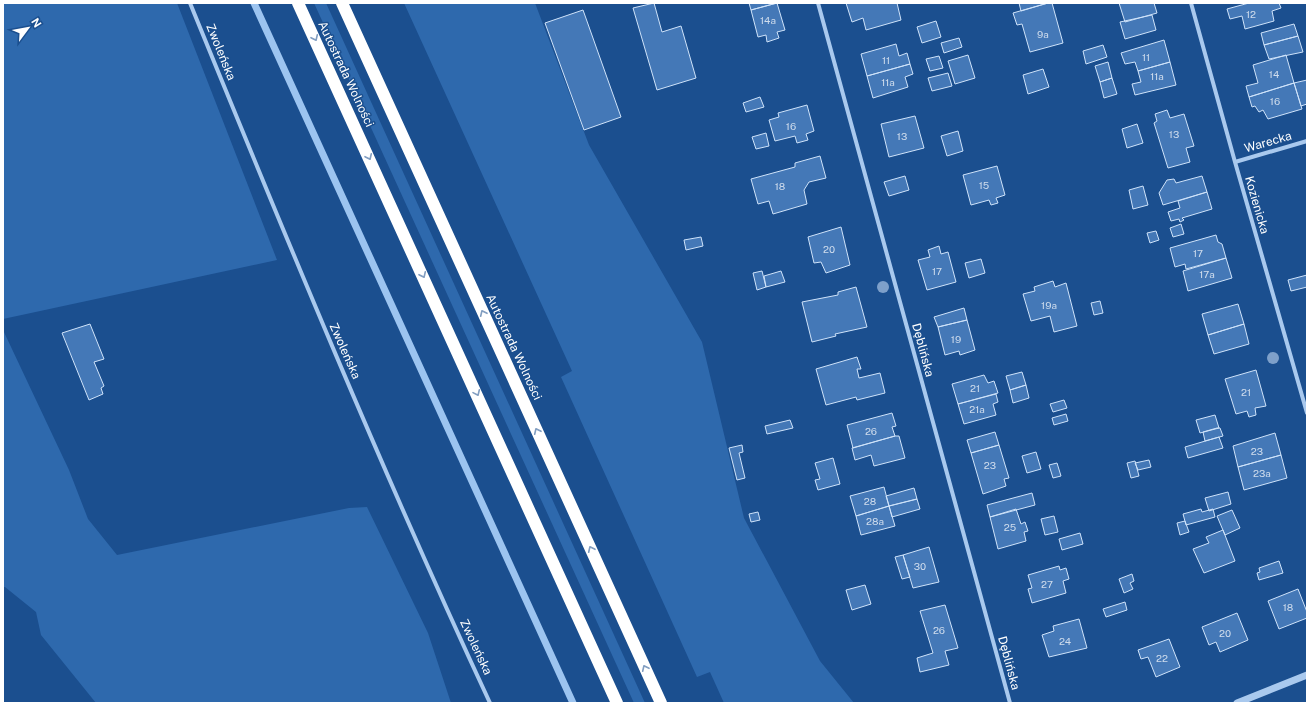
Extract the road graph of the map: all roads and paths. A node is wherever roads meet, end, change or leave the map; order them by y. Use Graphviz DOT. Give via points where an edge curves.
graph roads {
  1 [pos="190,3"];
  2 [pos="298,3"];
  3 [pos="342,3"];
  4 [pos="818,3"];
  5 [pos="1191,3"];
  6 [pos="1307,141"];
  7 [pos="1234,162"];
  8 [pos="1307,413"];
  9 [pos="1307,675"];
  10 [pos="490,703"];
  11 [pos="617,703"];
  12 [pos="661,703"];
  13 [pos="1010,703"];
  14 [pos="1236,703"];
  1 -- 10 [label="street, Zwoleńska" via="293,256"];
  2 -- 11 [label="highway, Autostrada Wolności, one-way"];
  12 -- 3 [label="highway, Autostrada Wolności, one-way"];
  4 -- 13 [label="street, Dęblińska"];
  5 -- 7 [label="street, Kozienicka"];
  6 -- 7 [label="street, Warecka"];
  7 -- 8 [label="street, Kozienicka"];
  9 -- 14 [label="street"];
}
